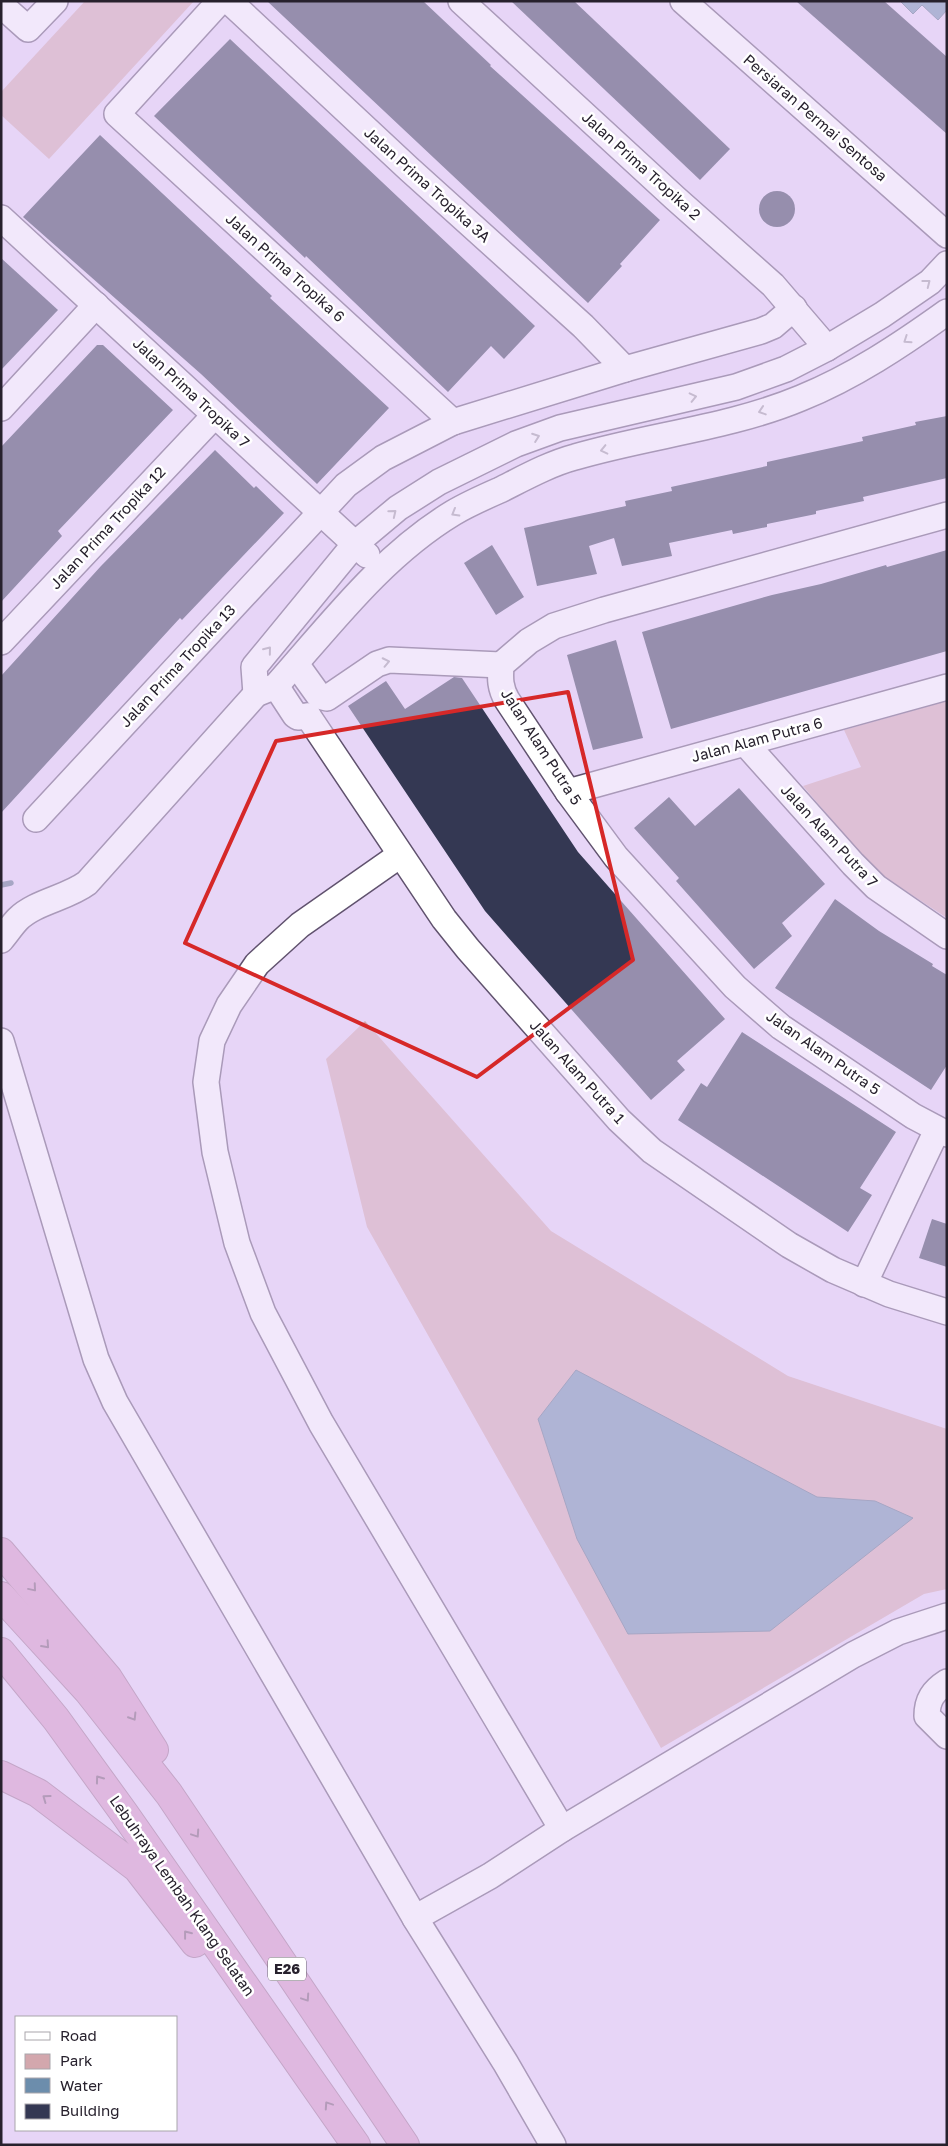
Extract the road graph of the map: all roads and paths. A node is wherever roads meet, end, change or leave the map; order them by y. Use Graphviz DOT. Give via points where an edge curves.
graph roads {
  1 [pos="55,1"];
  2 [pos="220,1"];
  3 [pos="229,1"];
  4 [pos="461,1"];
  5 [pos="683,1"];
  6 [pos="1,4"];
  7 [pos="1,218"];
  8 [pos="947,235"];
  9 [pos="947,264"];
  10 [pos="96,305"];
  11 [pos="794,308"];
  12 [pos="947,312"];
  13 [pos="822,342"];
  14 [pos="625,369"];
  15 [pos="1,408"];
  16 [pos="215,415"];
  17 [pos="453,422"];
  18 [pos="320,512"];
  19 [pos="947,515"];
  20 [pos="355,544"];
  21 [pos="381,568"];
  22 [pos="1,642"];
  23 [pos="501,665"];
  24 [pos="278,680"];
  25 [pos="947,687"];
  26 [pos="745,743"];
  27 [pos="568,792"];
  28 [pos="36,819"];
  29 [pos="400,855"];
  30 [pos="947,936"];
  31 [pos="1,940"];
  32 [pos="1,1041"];
  33 [pos="942,1132"];
  34 [pos="864,1284"];
  35 [pos="947,1312"];
  36 [pos="1,1552"];
  37 [pos="1,1596"];
  38 [pos="947,1616"];
  39 [pos="1,1652"];
  40 [pos="947,1682"];
  41 [pos="947,1736"];
  42 [pos="1,1775"];
  43 [pos="169,1794"];
  44 [pos="562,1829"];
  45 [pos="415,1918"];
  46 [pos="259,2004"];
  47 [pos="356,2145"];
  48 [pos="405,2145"];
  49 [pos="553,2145"];
  1 -- 6 [label="street" via="28,29"];
  2 -- 17 [label="street, Jalan Prima Tropika 6" via="117,114"];
  3 -- 14 [label="street, Jalan Prima Tropika 3A" via="583,326"];
  4 -- 11 [label="street, Jalan Prima Tropika 2" via="773,285"];
  5 -- 8 [label="street, Persiaran Permai Sentosa"];
  7 -- 10 [label="street, Jalan Prima Tropika 7"];
  13 -- 9 [label="street, one-way" via="930,282"];
  10 -- 15 [label="street"];
  10 -- 16 [label="street, Jalan Prima Tropika 7"];
  11 -- 13 [label="street, Jalan Prima Tropika 2"];
  11 -- 14 [label="street, Jalan Prima Tropika 13" via="773,326 761,331"];
  12 -- 21 [label="street, one-way" via="905,343 800,399 748,416 574,457 527,477 455,512 420,535"];
  20 -- 13 [label="street, one-way" via="398,508 439,482 516,444 560,428 736,387 786,369"];
  14 -- 17 [label="street, Jalan Prima Tropika 13"];
  16 -- 18 [label="street, Jalan Prima Tropika 7"];
  16 -- 22 [label="street, Jalan Prima Tropika 12"];
  17 -- 18 [label="street, Jalan Prima Tropika 13" via="383,458 346,485"];
  18 -- 20 [label="street, Jalan Prima Tropika 7"];
  18 -- 28 [label="street, Jalan Prima Tropika 13"];
  19 -- 23 [label="street" via="554,626"];
  20 -- 21 [label="street, Jalan Prima Tropika 7"];
  24 -- 20 [label="street, one-way" via="254,667"];
  21 -- 24 [label="street"];
  24 -- 23 [label="street, one-way" via="327,698 377,664 389,660"];
  23 -- 27 [label="street, Jalan Alam Putra 5" via="501,691"];
  24 -- 29 [label="street, Jalan Alam Putra 1" via="309,710 308,716"];
  24 -- 31 [label="street" via="87,883 77,891 18,918"];
  25 -- 26 [label="street, Jalan Alam Putra 6"];
  26 -- 27 [label="street, Jalan Alam Putra 6"];
  26 -- 30 [label="street, Jalan Alam Putra 7" via="876,887"];
  27 -- 33 [label="street, Jalan Alam Putra 5" via="616,857 735,987 781,1027"];
  29 -- 34 [label="street, Jalan Alam Putra 1" via="468,949 619,1120 652,1151 789,1245"];
  29 -- 44 [label="street" via="300,925 257,964 229,1005 212,1041 206,1082 215,1152 237,1243 263,1312 321,1423"];
  32 -- 45 [label="street" via="96,1358 115,1402"];
  33 -- 34 [label="street"];
  34 -- 35 [label="street, Jalan Alam Putra 1"];
  36 -- 43 [label="highway, one-way" via="108,1678 153,1748"];
  37 -- 43 [label="highway, E26, one-way" via="88,1691"];
  38 -- 44 [label="street" via="898,1632 853,1655"];
  46 -- 39 [label="highway, Lebuhraya Lembah Klang Selatan / E26, one-way" via="56,1719"];
  40 -- 41 [label="street" via="932,1694 927,1716"];
  46 -- 42 [label="highway, one-way" via="208,1961 137,1868 38,1793"];
  43 -- 48 [label="highway, E26, one-way"];
  44 -- 45 [label="street" via="490,1876"];
  45 -- 49 [label="street"];
  47 -- 46 [label="highway, Lebuhraya Lembah Klang Selatan / E26, one-way"];
}
